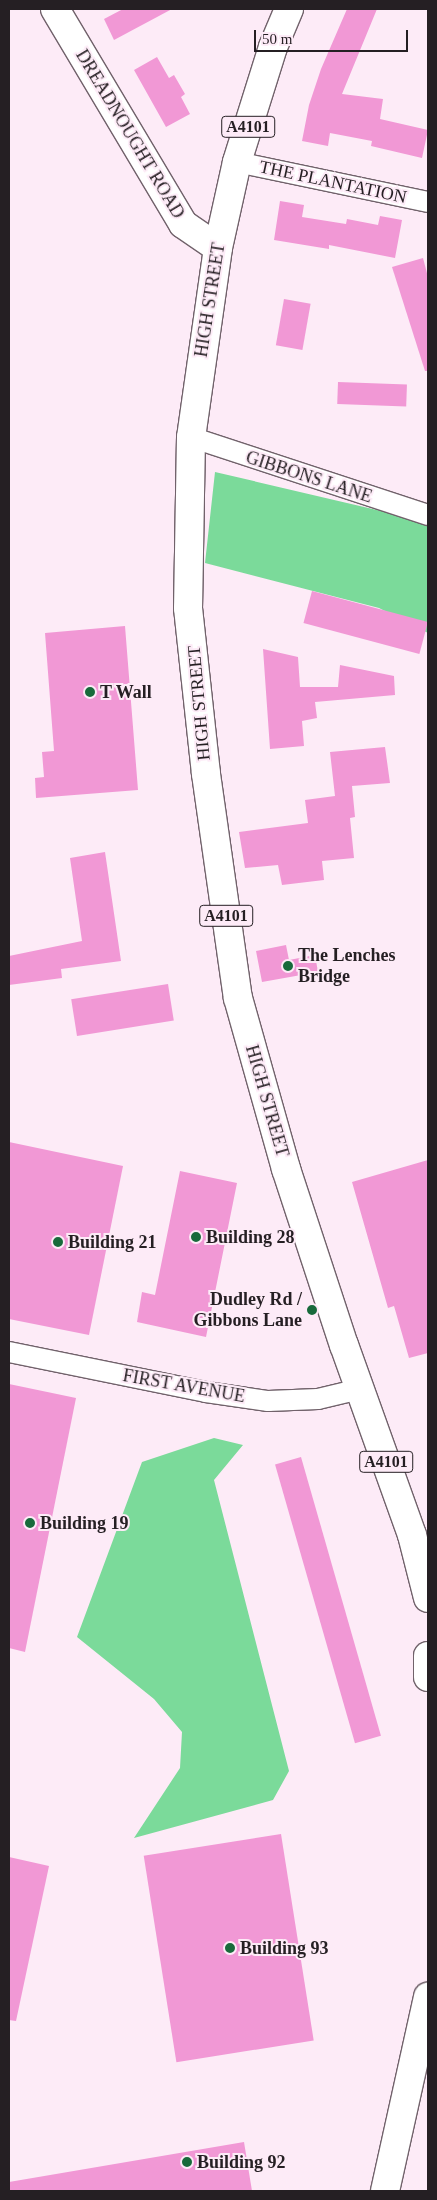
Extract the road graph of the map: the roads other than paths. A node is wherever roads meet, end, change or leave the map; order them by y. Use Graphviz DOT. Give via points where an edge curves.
graph roads {
  1 [pos="54,9"];
  2 [pos="289,9"];
  3 [pos="237,162"];
  4 [pos="428,202"];
  5 [pos="218,248"];
  6 [pos="191,437"];
  7 [pos="428,515"];
  8 [pos="9,1352"];
  9 [pos="360,1389"];
  10 [pos="428,1598"];
  11 [pos="428,1656"];
  12 [pos="428,1677"];
  13 [pos="428,1997"];
  14 [pos="385,2191"];
  1 -- 5 [label="main road, DREADNOUGHT ROAD" via="183,224"];
  2 -- 3 [label="main road, HIGH STREET / A4101" via="273,47"];
  3 -- 4 [label="street, THE PLANTATION"];
  3 -- 5 [label="main road, HIGH STREET / A4101"];
  5 -- 6 [label="main road, HIGH STREET / A4101"];
  6 -- 7 [label="street, GIBBONS LANE"];
  6 -- 9 [label="main road, HIGH STREET / A4101" via="188,608 206,774 238,998 286,1169"];
  8 -- 9 [label="street, FIRST AVENUE" via="206,1392 268,1401 318,1399"];
  9 -- 10 [label="main road, A4101" via="412,1535"];
  11 -- 12 [label="main road"];
  13 -- 14 [label="main road"];
}
